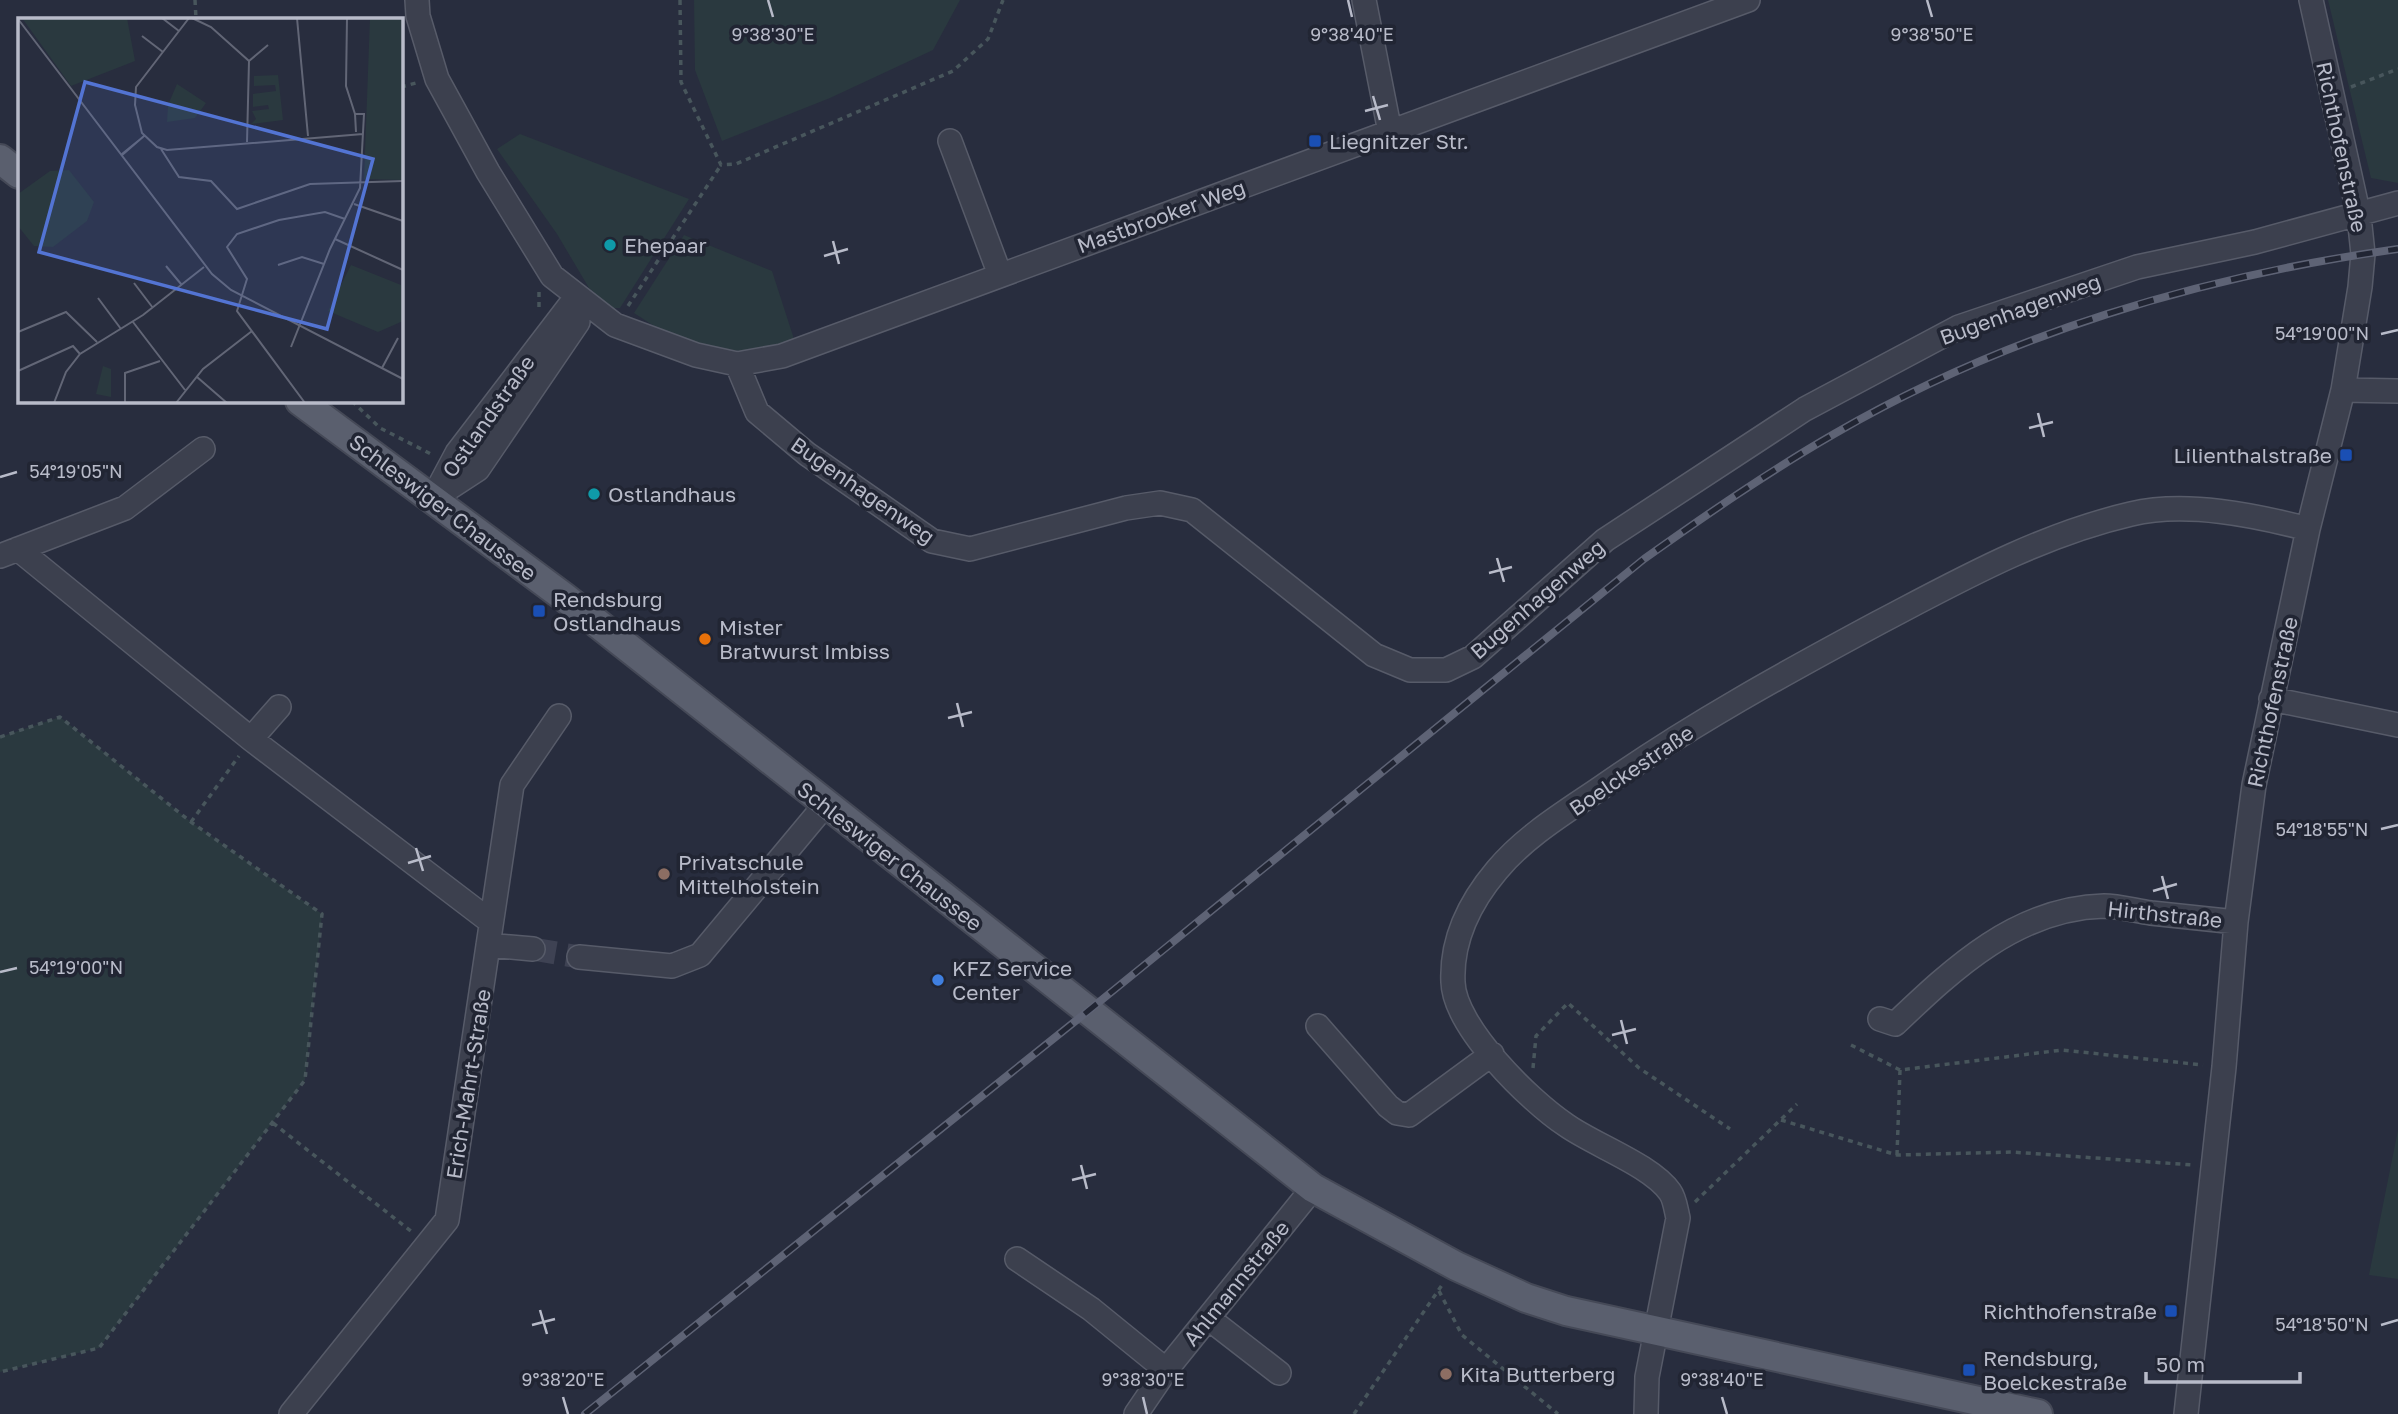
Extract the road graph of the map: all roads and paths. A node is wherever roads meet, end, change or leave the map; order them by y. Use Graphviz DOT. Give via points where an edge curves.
graph roads {
  1 [pos="195,0"];
  2 [pos="417,0"];
  3 [pos="680,0"];
  4 [pos="1003,0"];
  5 [pos="1364,0"];
  6 [pos="1748,0"];
  7 [pos="2311,0"];
  8 [pos="196,18"];
  9 [pos="2398,69"];
  10 [pos="424,82"];
  11 [pos="402,86"];
  12 [pos="2332,94"];
  13 [pos="1390,132"];
  14 [pos="950,141"];
  15 [pos="0,159"];
  16 [pos="721,165"];
  17 [pos="18,173"];
  18 [pos="2398,203"];
  19 [pos="2359,216"];
  20 [pos="1000,275"];
  21 [pos="539,286"];
  22 [pos="577,296"];
  23 [pos="626,310"];
  24 [pos="539,314"];
  25 [pos="737,364"];
  26 [pos="2343,390"];
  27 [pos="2398,391"];
  28 [pos="301,402"];
  29 [pos="353,402"];
  30 [pos="439,445"];
  31 [pos="203,449"];
  32 [pos="431,454"];
  33 [pos="408,482"];
  34 [pos="432,499"];
  35 [pos="2308,529"];
  36 [pos="9,552"];
  37 [pos="2271,699"];
  38 [pos="279,707"];
  39 [pos="559,716"];
  40 [pos="2398,725"];
  41 [pos="0,737"];
  42 [pos="251,739"];
  43 [pos="825,806"];
  44 [pos="191,822"];
  45 [pos="2236,922"];
  46 [pos="490,933"];
  47 [pos="533,949"];
  48 [pos="579,957"];
  49 [pos="1880,1018"];
  50 [pos="1318,1026"];
  51 [pos="1852,1045"];
  52 [pos="1492,1054"];
  53 [pos="2224,1067"];
  54 [pos="1900,1070"];
  55 [pos="1524,1088"];
  56 [pos="1797,1104"];
  57 [pos="1780,1121"];
  58 [pos="273,1122"];
  59 [pos="1730,1129"];
  60 [pos="1897,1155"];
  61 [pos="2213,1166"];
  62 [pos="1313,1188"];
  63 [pos="1678,1218"];
  64 [pos="427,1244"];
  65 [pos="1017,1259"];
  66 [pos="1456,1266"];
  67 [pos="1439,1290"];
  68 [pos="1208,1318"];
  69 [pos="1656,1329"];
  70 [pos="1166,1370"];
  71 [pos="0,1372"];
  72 [pos="1279,1373"];
  73 [pos="291,1414"];
  74 [pos="1136,1414"];
  75 [pos="1353,1414"];
  76 [pos="1558,1414"];
  77 [pos="1646,1414"];
  78 [pos="2038,1414"];
  79 [pos="2186,1414"];
  1 -- 8 [label="path"];
  2 -- 22 [label="street" via="437,79 552,276"];
  3 -- 16 [label="path" via="681,82"];
  4 -- 16 [label="path" via="988,39 953,71 736,164"];
  5 -- 13 [label="street"];
  6 -- 13 [label="street, Mastbrooker Weg"];
  7 -- 12 [label="street, Richthofenstraße"];
  9 -- 12 [label="path"];
  10 -- 11 [label="path"];
  12 -- 19 [label="street, Richthofenstraße"];
  13 -- 20 [label="street, Mastbrooker Weg"];
  14 -- 20 [label="street"];
  15 -- 17 [label="main road"];
  16 -- 23 [label="path"];
  18 -- 19 [label="street, Bugenhagenweg"];
  19 -- 25 [label="street, Bugenhagenweg" via="2137,267 1959,327 1805,409 1605,540 1474,657 1446,670 1410,670 1374,655 1192,510 1160,503 1126,508 970,549 932,541 807,454 757,412"];
  19 -- 26 [label="street, Richthofenstraße" via="2360,288"];
  20 -- 25 [label="street, Mastbrooker Weg" via="782,356"];
  21 -- 24 [label="path"];
  22 -- 25 [label="street, Mastbrooker Weg" via="615,325 696,355"];
  22 -- 34 [label="street, Ostlandstraße" via="457,453"];
  26 -- 27 [label="street"];
  26 -- 35 [label="street, Richthofenstraße"];
  28 -- 33 [label="main road, Schleswiger Chaussee"];
  29 -- 32 [label="path" via="380,428"];
  30 -- 32 [label="path"];
  31 -- 36 [label="street" via="125,508"];
  32 -- 33 [label="path"];
  33 -- 34 [label="main road, Schleswiger Chaussee"];
  34 -- 43 [label="main road, Schleswiger Chaussee" via="564,597"];
  35 -- 37 [label="street, Richthofenstraße"];
  35 -- 52 [label="street, Boelckestraße" via="2261,517 2200,510 2134,513 2079,529 2002,557 1798,666 1654,751 1542,829 1499,867 1475,898 1454,951 1452,987 1468,1026"];
  36 -- 42 [label="street"];
  37 -- 40 [label="street"];
  37 -- 45 [label="street, Richthofenstraße"];
  38 -- 42 [label="street"];
  39 -- 46 [label="street, Erich-Mahrt-Straße" via="512,785"];
  41 -- 44 [label="path" via="60,717"];
  42 -- 44 [label="path"];
  42 -- 46 [label="street"];
  43 -- 48 [label="street" via="700,955 672,966"];
  43 -- 62 [label="main road, Schleswiger Chaussee"];
  44 -- 58 [label="path" via="322,915 305,1080"];
  45 -- 49 [label="street, Hirthstraße" via="2104,906 2052,914 1983,948 1895,1024"];
  45 -- 53 [label="street, Richthofenstraße"];
  46 -- 47 [label="street"];
  46 -- 64 [label="street, Erich-Mahrt-Straße" via="447,1220"];
  50 -- 52 [label="street" via="1388,1106 1409,1115"];
  51 -- 54 [label="path"];
  52 -- 55 [label="street, Boelckestraße"];
  53 -- 54 [label="path" via="2062,1050"];
  53 -- 61 [label="street, Richthofenstraße"];
  54 -- 60 [label="path"];
  55 -- 59 [label="path" via="1532,1073 1536,1036 1568,1003 1639,1068"];
  55 -- 63 [label="street, Boelckestraße" via="1562,1123 1663,1185 1671,1194"];
  56 -- 57 [label="path"];
  57 -- 60 [label="path"];
  57 -- 63 [label="path"];
  58 -- 64 [label="path"];
  58 -- 71 [label="path" via="99,1348"];
  60 -- 61 [label="path" via="2012,1152"];
  61 -- 79 [label="street, Richthofenstraße"];
  62 -- 66 [label="main road, Schleswiger Chaussee"];
  62 -- 68 [label="street, Ahlmannstraße"];
  63 -- 69 [label="street"];
  64 -- 73 [label="street, Erich-Mahrt-Straße"];
  65 -- 70 [label="street" via="1091,1309"];
  66 -- 67 [label="path"];
  66 -- 69 [label="main road, Schleswiger Chaussee" via="1526,1298"];
  67 -- 75 [label="path"];
  67 -- 76 [label="path" via="1462,1335"];
  68 -- 70 [label="street, Ahlmannstraße"];
  68 -- 72 [label="street"];
  69 -- 77 [label="street"];
  69 -- 78 [label="main road, Schleswiger Chaussee"];
  70 -- 74 [label="street, Ahlmannstraße"];
}
